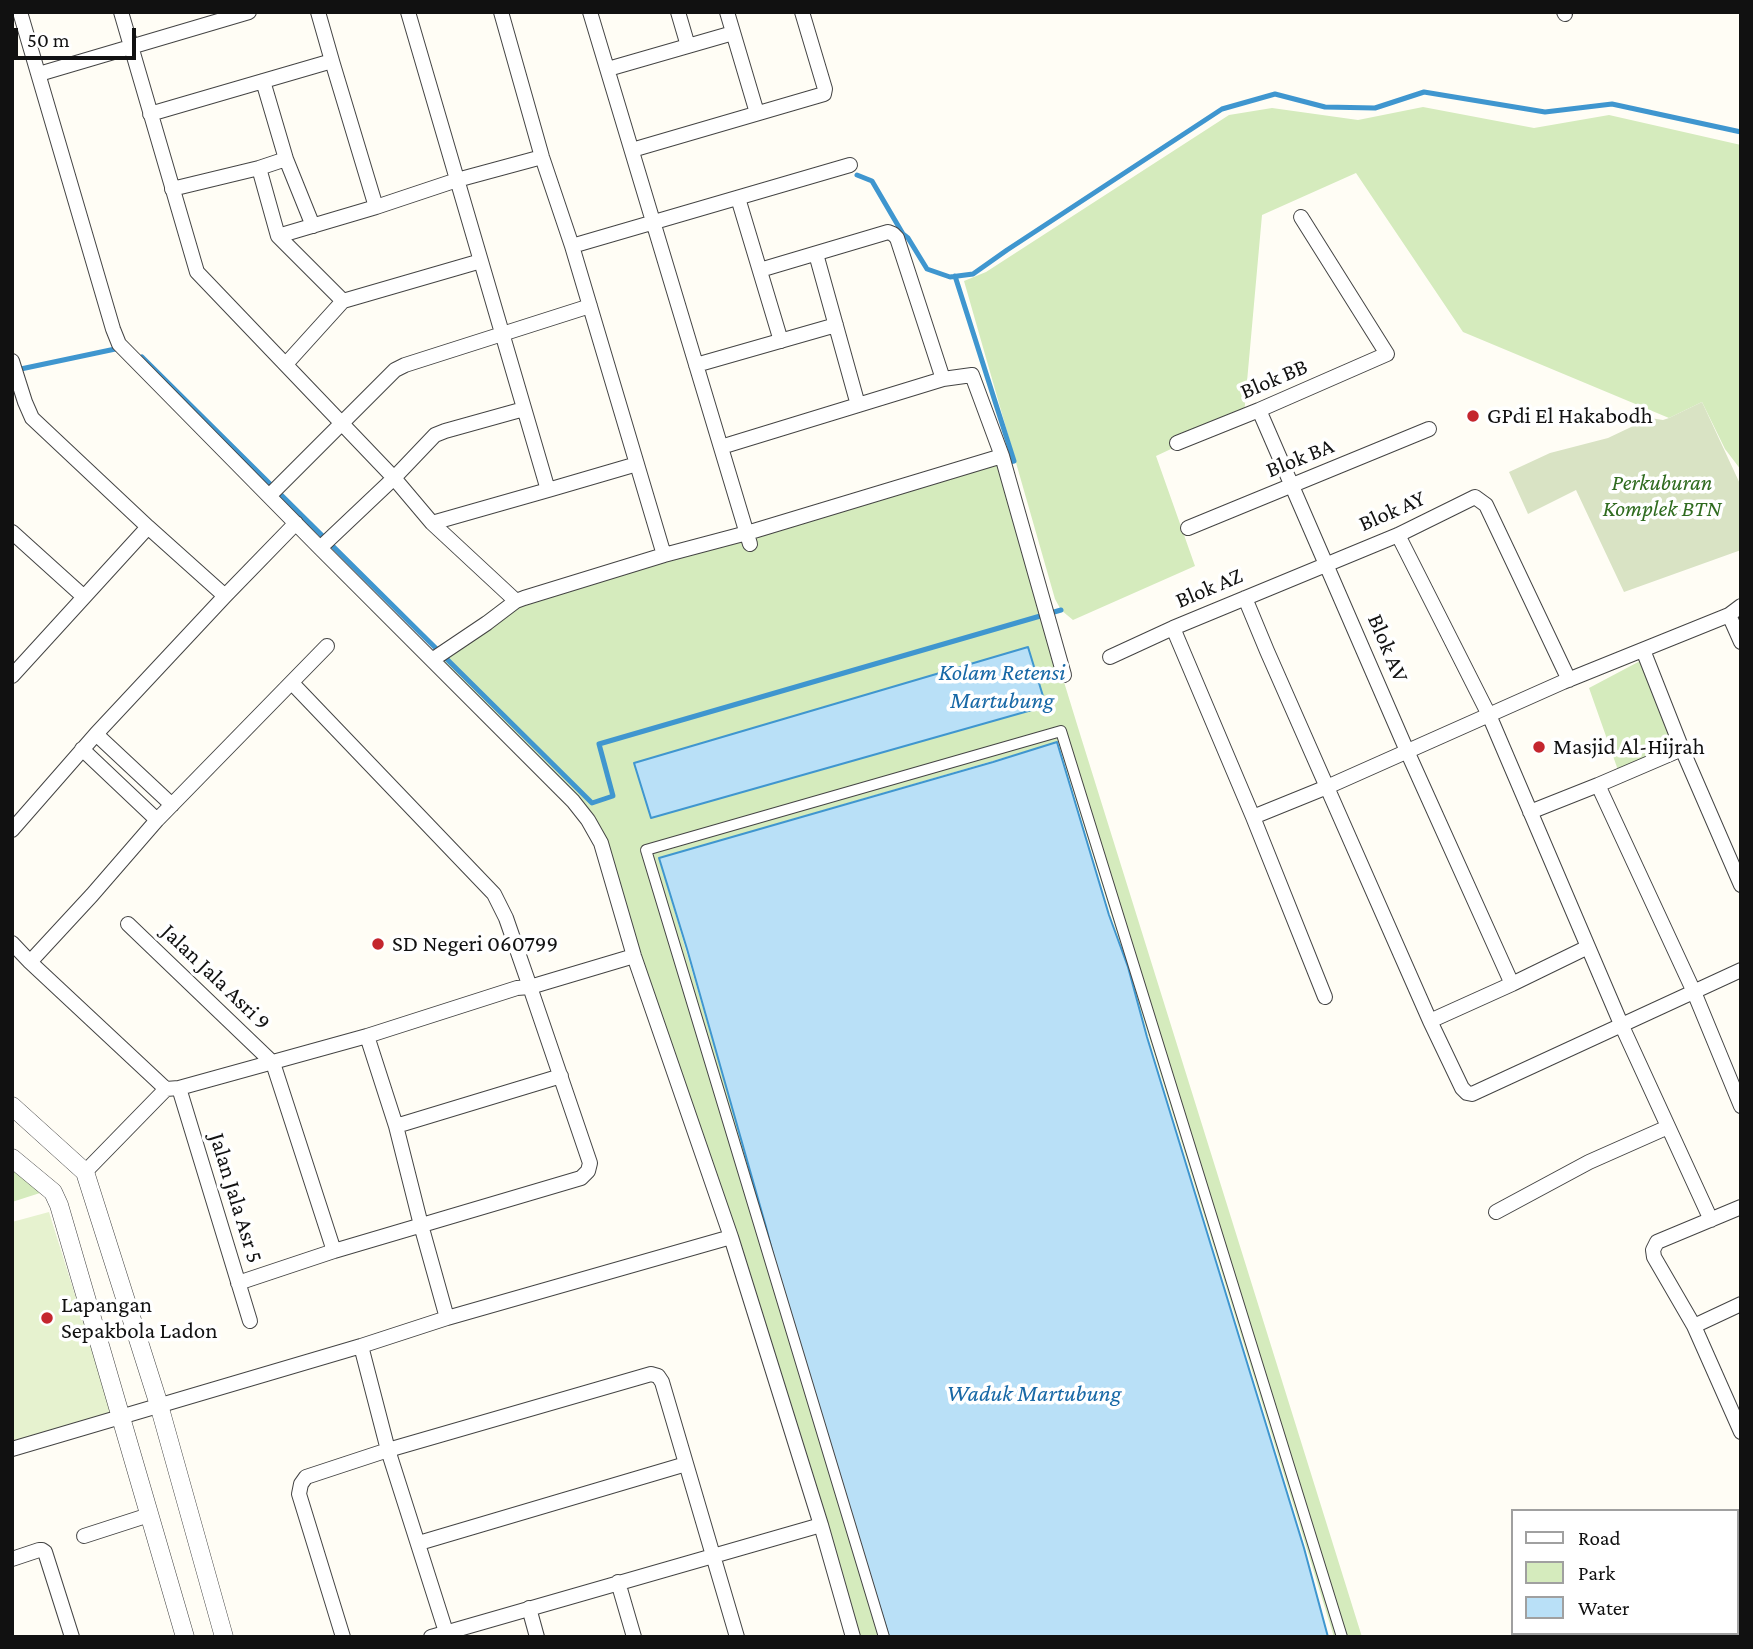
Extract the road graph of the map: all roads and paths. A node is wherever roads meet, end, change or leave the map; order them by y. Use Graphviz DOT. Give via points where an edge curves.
graph roads {
  1 [pos="20,12"];
  2 [pos="121,12"];
  3 [pos="249,12"];
  4 [pos="318,12"];
  5 [pos="408,12"];
  6 [pos="501,12"];
  7 [pos="590,12"];
  8 [pos="678,12"];
  9 [pos="727,12"];
  10 [pos="802,12"];
  11 [pos="733,33"];
  12 [pos="688,46"];
  13 [pos="130,47"];
  14 [pos="332,61"];
  15 [pos="608,69"];
  16 [pos="39,74"];
  17 [pos="263,81"];
  18 [pos="757,113"];
  19 [pos="150,114"];
  20 [pos="632,150"];
  21 [pos="542,157"];
  22 [pos="286,159"];
  23 [pos="850,164"];
  24 [pos="259,168"];
  25 [pos="457,180"];
  26 [pos="172,189"];
  27 [pos="738,198"];
  28 [pos="376,207"];
  29 [pos="1301,217"];
  30 [pos="653,222"];
  31 [pos="313,226"];
  32 [pos="278,236"];
  33 [pos="572,246"];
  34 [pos="816,254"];
  35 [pos="481,261"];
  36 [pos="760,270"];
  37 [pos="344,301"];
  38 [pos="590,306"];
  39 [pos="836,325"];
  40 [pos="502,334"];
  41 [pos="781,341"];
  42 [pos="286,365"];
  43 [pos="696,365"];
  44 [pos="14,367"];
  45 [pos="943,379"];
  46 [pos="858,405"];
  47 [pos="524,409"];
  48 [pos="1259,410"];
  49 [pos="341,422"];
  50 [pos="1429,429"];
  51 [pos="1177,443"];
  52 [pos="721,447"];
  53 [pos="1003,461"];
  54 [pos="637,464"];
  55 [pos="394,478"];
  56 [pos="1293,485"];
  57 [pos="548,490"];
  58 [pos="273,492"];
  59 [pos="296,523"];
  60 [pos="432,523"];
  61 [pos="148,527"];
  62 [pos="1188,527"];
  63 [pos="1398,535"];
  64 [pos="13,536"];
  65 [pos="748,537"];
  66 [pos="325,544"];
  67 [pos="664,555"];
  68 [pos="1327,564"];
  69 [pos="225,596"];
  70 [pos="84,597"];
  71 [pos="1245,598"];
  72 [pos="516,601"];
  73 [pos="1735,610"];
  74 [pos="1173,628"];
  75 [pos="1741,642"];
  76 [pos="327,646"];
  77 [pos="1643,650"];
  78 [pos="438,656"];
  79 [pos="1110,657"];
  80 [pos="1064,675"];
  81 [pos="12,676"];
  82 [pos="1569,680"];
  83 [pos="292,683"];
  84 [pos="1489,715"];
  85 [pos="96,734"];
  86 [pos="82,749"];
  87 [pos="1682,749"];
  88 [pos="1408,751"];
  89 [pos="1598,785"];
  90 [pos="1327,787"];
  91 [pos="172,806"];
  92 [pos="1530,812"];
  93 [pos="1253,817"];
  94 [pos="157,820"];
  95 [pos="12,830"];
  96 [pos="1736,861"];
  97 [pos="1741,885"];
  98 [pos="128,923"];
  99 [pos="12,943"];
  100 [pos="1588,947"];
  101 [pos="634,956"];
  102 [pos="30,962"];
  103 [pos="1741,970"];
  104 [pos="1512,984"];
  105 [pos="530,988"];
  106 [pos="1694,992"];
  107 [pos="1325,997"];
  108 [pos="1430,1021"];
  109 [pos="1621,1024"];
  110 [pos="367,1036"];
  111 [pos="273,1063"];
  112 [pos="561,1076"];
  113 [pos="173,1089"];
  114 [pos="12,1106"];
  115 [pos="1741,1106"];
  116 [pos="396,1126"];
  117 [pos="1668,1127"];
  118 [pos="12,1157"];
  119 [pos="85,1172"];
  120 [pos="1741,1207"];
  121 [pos="1496,1212"];
  122 [pos="1711,1220"];
  123 [pos="421,1225"];
  124 [pos="731,1237"];
  125 [pos="334,1251"];
  126 [pos="238,1283"];
  127 [pos="1741,1304"];
  128 [pos="447,1318"];
  129 [pos="250,1321"];
  130 [pos="1694,1326"];
  131 [pos="361,1346"];
  132 [pos="159,1405"];
  133 [pos="121,1417"];
  134 [pos="1741,1432"];
  135 [pos="12,1449"];
  136 [pos="388,1450"];
  137 [pos="686,1464"];
  138 [pos="149,1515"];
  139 [pos="821,1525"];
  140 [pos="84,1536"];
  141 [pos="419,1543"];
  142 [pos="713,1555"];
  143 [pos="12,1559"];
  144 [pos="618,1582"];
  145 [pos="530,1608"];
  146 [pos="446,1632"];
  147 [pos="72,1637"];
  148 [pos="184,1637"];
  149 [pos="224,1637"];
  150 [pos="343,1637"];
  151 [pos="431,1637"];
  152 [pos="537,1637"];
  153 [pos="634,1637"];
  154 [pos="737,1637"];
  155 [pos="853,1637"];
  156 [pos="884,1637"];
  157 [pos="1342,1637"];
  1 -- 16 [label="street"];
  2 -- 13 [label="street"];
  3 -- 13 [label="street"];
  4 -- 14 [label="street"];
  5 -- 25 [label="street"];
  6 -- 21 [label="street"];
  7 -- 15 [label="street"];
  8 -- 12 [label="street"];
  9 -- 11 [label="street"];
  10 -- 18 [label="street" via="824,94"];
  11 -- 12 [label="street"];
  11 -- 18 [label="street"];
  12 -- 15 [label="street"];
  13 -- 16 [label="street"];
  13 -- 19 [label="street"];
  14 -- 17 [label="street"];
  14 -- 28 [label="street"];
  15 -- 20 [label="street"];
  16 -- 58 [label="street" via="109,317 123,349"];
  17 -- 19 [label="street"];
  17 -- 22 [label="street"];
  18 -- 20 [label="street"];
  19 -- 26 [label="street"];
  20 -- 30 [label="street"];
  21 -- 25 [label="street"];
  21 -- 33 [label="street"];
  22 -- 24 [label="street"];
  22 -- 31 [label="street"];
  23 -- 27 [label="street"];
  24 -- 26 [label="street"];
  24 -- 32 [label="street"];
  25 -- 28 [label="street"];
  25 -- 35 [label="street"];
  26 -- 42 [label="street" via="197,272"];
  27 -- 30 [label="street"];
  27 -- 36 [label="street"];
  28 -- 31 [label="street"];
  29 -- 48 [label="street, Blok BB" via="1387,354"];
  30 -- 33 [label="street"];
  30 -- 43 [label="street"];
  31 -- 32 [label="street"];
  32 -- 37 [label="street"];
  33 -- 38 [label="street"];
  34 -- 36 [label="street"];
  34 -- 39 [label="street"];
  34 -- 45 [label="street" via="893,234"];
  35 -- 37 [label="street"];
  35 -- 40 [label="street"];
  36 -- 41 [label="street"];
  37 -- 42 [label="street"];
  38 -- 40 [label="street"];
  38 -- 54 [label="street"];
  39 -- 41 [label="street"];
  39 -- 46 [label="street"];
  40 -- 47 [label="street"];
  40 -- 49 [label="street" via="394,370"];
  41 -- 43 [label="street"];
  42 -- 49 [label="street"];
  43 -- 52 [label="street"];
  44 -- 61 [label="street" via="32,418"];
  45 -- 46 [label="street"];
  45 -- 53 [label="street" via="974,376"];
  46 -- 52 [label="street"];
  47 -- 55 [label="street" via="435,435"];
  47 -- 57 [label="street"];
  48 -- 51 [label="street, Blok BB"];
  48 -- 56 [label="street, Blok AV"];
  49 -- 55 [label="street"];
  49 -- 58 [label="street"];
  50 -- 56 [label="street, Blok BA"];
  52 -- 65 [label="street"];
  53 -- 65 [label="street"];
  53 -- 80 [label="street"];
  54 -- 57 [label="street"];
  54 -- 67 [label="street"];
  55 -- 60 [label="street"];
  55 -- 66 [label="street"];
  56 -- 62 [label="street, Blok BA"];
  56 -- 68 [label="street, Blok AV"];
  57 -- 60 [label="street"];
  58 -- 59 [label="street"];
  59 -- 66 [label="street"];
  59 -- 69 [label="street"];
  60 -- 72 [label="street"];
  61 -- 69 [label="street"];
  61 -- 70 [label="street"];
  63 -- 68 [label="street, Blok AY"];
  63 -- 82 [label="street, Blok AY" via="1475,497 1486,505"];
  63 -- 84 [label="street"];
  64 -- 70 [label="street"];
  65 -- 67 [label="street"];
  66 -- 78 [label="street"];
  67 -- 72 [label="street"];
  68 -- 71 [label="street, Blok AZ"];
  68 -- 88 [label="street, Blok AV"];
  69 -- 85 [label="street"];
  70 -- 81 [label="street"];
  71 -- 74 [label="street, Blok AZ"];
  71 -- 90 [label="street"];
  72 -- 78 [label="street"];
  73 -- 75 [label="street"];
  73 -- 77 [label="street"];
  74 -- 79 [label="street, Blok AZ"];
  74 -- 93 [label="street"];
  76 -- 83 [label="street"];
  77 -- 82 [label="street"];
  77 -- 87 [label="street"];
  78 -- 101 [label="street" via="588,820 601,843"];
  82 -- 84 [label="street"];
  83 -- 91 [label="street"];
  83 -- 105 [label="street" via="494,894"];
  84 -- 88 [label="street"];
  84 -- 92 [label="street"];
  85 -- 86 [label="street"];
  85 -- 91 [label="street"];
  86 -- 94 [label="street"];
  86 -- 95 [label="street"];
  87 -- 89 [label="street"];
  87 -- 96 [label="street"];
  88 -- 90 [label="street"];
  88 -- 104 [label="street, Blok AV"];
  89 -- 92 [label="street"];
  89 -- 106 [label="street"];
  90 -- 93 [label="street"];
  90 -- 108 [label="street"];
  91 -- 94 [label="street"];
  92 -- 100 [label="street"];
  93 -- 107 [label="street"];
  94 -- 102 [label="street"];
  96 -- 97 [label="street"];
  98 -- 111 [label="street, Jalan Jala Asri 9"];
  99 -- 102 [label="street"];
  100 -- 104 [label="street"];
  100 -- 109 [label="street"];
  101 -- 105 [label="street"];
  101 -- 124 [label="street"];
  102 -- 113 [label="street"];
  103 -- 106 [label="street"];
  104 -- 108 [label="street"];
  105 -- 110 [label="street" via="517,988"];
  105 -- 112 [label="street"];
  106 -- 109 [label="street"];
  106 -- 115 [label="street"];
  108 -- 109 [label="street" via="1462,1088 1472,1094"];
  109 -- 117 [label="street"];
  110 -- 111 [label="street"];
  110 -- 116 [label="street"];
  111 -- 113 [label="street"];
  111 -- 125 [label="street"];
  112 -- 116 [label="street"];
  112 -- 123 [label="street" via="590,1163 588,1171 581,1178"];
  113 -- 119 [label="street"];
  113 -- 126 [label="street, Jalan Jala Asr 5"];
  114 -- 119 [label="street"];
  116 -- 123 [label="street"];
  117 -- 121 [label="street" via="1589,1162"];
  117 -- 122 [label="street"];
  118 -- 133 [label="street" via="53,1192 59,1205"];
  119 -- 132 [label="street"];
  120 -- 122 [label="street"];
  122 -- 130 [label="street" via="1657,1242 1653,1250"];
  123 -- 125 [label="street"];
  123 -- 128 [label="street"];
  124 -- 128 [label="street"];
  124 -- 139 [label="street"];
  125 -- 126 [label="street"];
  126 -- 129 [label="street, Jalan Jala Asr 5"];
  127 -- 130 [label="street"];
  128 -- 131 [label="street"];
  130 -- 134 [label="street"];
  131 -- 132 [label="street"];
  131 -- 136 [label="street"];
  132 -- 133 [label="street"];
  132 -- 149 [label="street"];
  133 -- 135 [label="street"];
  133 -- 138 [label="street"];
  136 -- 137 [label="street" via="651,1374 662,1382"];
  136 -- 141 [label="street"];
  136 -- 150 [label="street" via="306,1477 301,1483 299,1494"];
  137 -- 141 [label="street"];
  137 -- 142 [label="street"];
  138 -- 140 [label="street"];
  138 -- 148 [label="street"];
  139 -- 142 [label="street"];
  139 -- 155 [label="street"];
  141 -- 146 [label="street"];
  142 -- 144 [label="street"];
  142 -- 154 [label="street"];
  143 -- 147 [label="street" via="46,1552"];
  144 -- 145 [label="street"];
  144 -- 153 [label="street"];
  145 -- 146 [label="street"];
  145 -- 152 [label="street"];
  146 -- 151 [label="street"];
  156 -- 157 [label="street" via="646,850 1061,731"];
}
